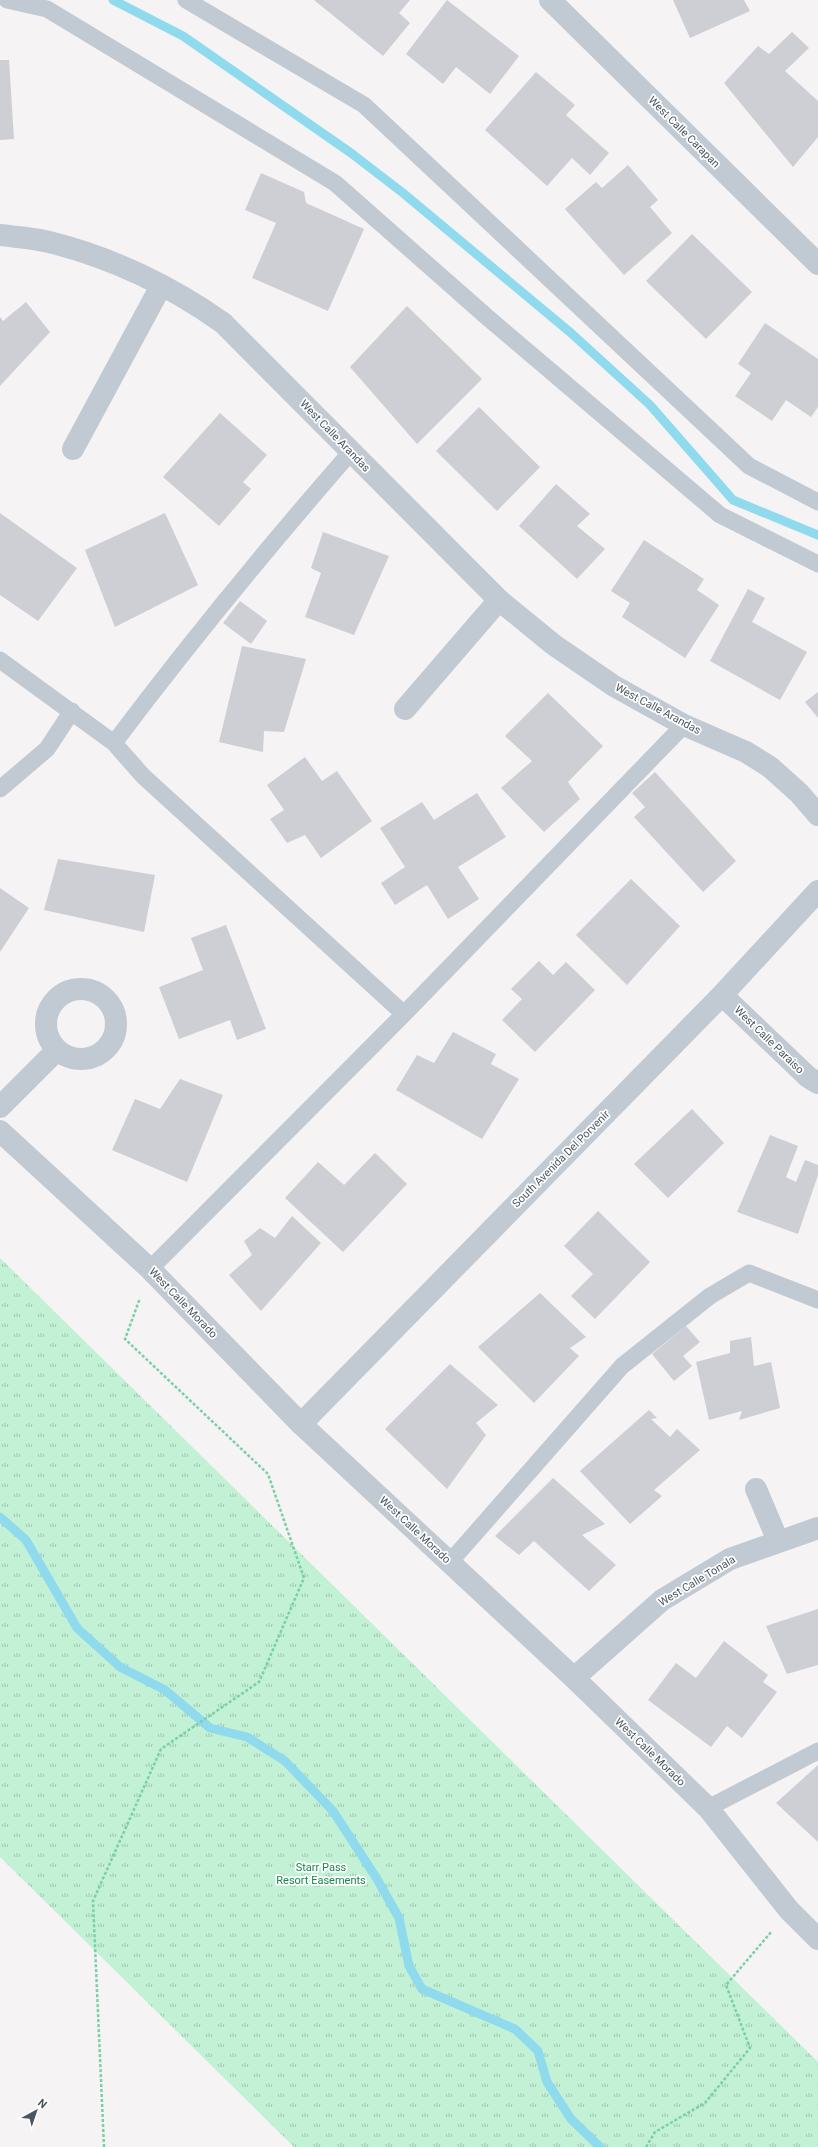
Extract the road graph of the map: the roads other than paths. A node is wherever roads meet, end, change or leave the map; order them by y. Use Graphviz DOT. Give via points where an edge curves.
graph roads {
  1 [pos="7,0"];
  2 [pos="186,0"];
  3 [pos="550,0"];
  4 [pos="0,235"];
  5 [pos="818,264"];
  6 [pos="161,286"];
  7 [pos="73,449"];
  8 [pos="350,453"];
  9 [pos="818,502"];
  10 [pos="818,564"];
  11 [pos="499,600"];
  12 [pos="0,660"];
  13 [pos="405,709"];
  14 [pos="72,711"];
  15 [pos="684,725"];
  16 [pos="114,743"];
  17 [pos="0,789"];
  18 [pos="818,815"];
  19 [pos="818,891"];
  20 [pos="722,996"];
  21 [pos="404,1014"];
  22 [pos="57,1050"];
  23 [pos="818,1083"];
  24 [pos="0,1107"];
  25 [pos="0,1131"];
  26 [pos="150,1269"];
  27 [pos="818,1300"];
  28 [pos="300,1424"];
  29 [pos="756,1489"];
  30 [pos="818,1528"];
  31 [pos="778,1542"];
  32 [pos="450,1562"];
  33 [pos="574,1678"];
  34 [pos="818,1751"];
  35 [pos="708,1808"];
  36 [pos="818,1938"];
  1 -- 10 [label="lane" via="47,9 335,183 487,317 720,515"];
  2 -- 9 [label="lane" via="364,105 749,466"];
  3 -- 5 [label="street, West Calle Carapan"];
  4 -- 6 [label="street, West Calle Arandas" via="47,242 99,257"];
  6 -- 7 [label="street"];
  6 -- 8 [label="street, West Calle Arandas" via="193,301 223,323"];
  8 -- 11 [label="street, West Calle Arandas"];
  8 -- 16 [label="lane" via="254,564"];
  11 -- 13 [label="street"];
  11 -- 15 [label="street, West Calle Arandas" via="554,644 614,686"];
  12 -- 14 [label="lane"];
  14 -- 16 [label="lane"];
  14 -- 17 [label="lane" via="47,749"];
  15 -- 18 [label="street, West Calle Arandas" via="746,752 770,767 799,793"];
  15 -- 21 [label="lane"];
  16 -- 21 [label="lane" via="143,776"];
  19 -- 20 [label="street, South Avenida Del Porvenir"];
  20 -- 23 [label="street, West Calle Paraiso" via="808,1077"];
  20 -- 28 [label="street, South Avenida Del Porvenir"];
  21 -- 26 [label="lane"];
  22 -- 24 [label="street"];
  25 -- 26 [label="street, West Calle Morado"];
  26 -- 28 [label="street, West Calle Morado"];
  27 -- 32 [label="lane" via="749,1274 710,1296 622,1366"];
  28 -- 32 [label="street, West Calle Morado"];
  29 -- 31 [label="street"];
  30 -- 31 [label="street, West Calle Tonala"];
  31 -- 33 [label="street, West Calle Tonala" via="730,1559 662,1600"];
  32 -- 33 [label="street, West Calle Morado"];
  33 -- 35 [label="street, West Calle Morado"];
  34 -- 35 [label="lane"];
  35 -- 36 [label="street, West Calle Morado" via="789,1910"];
}
